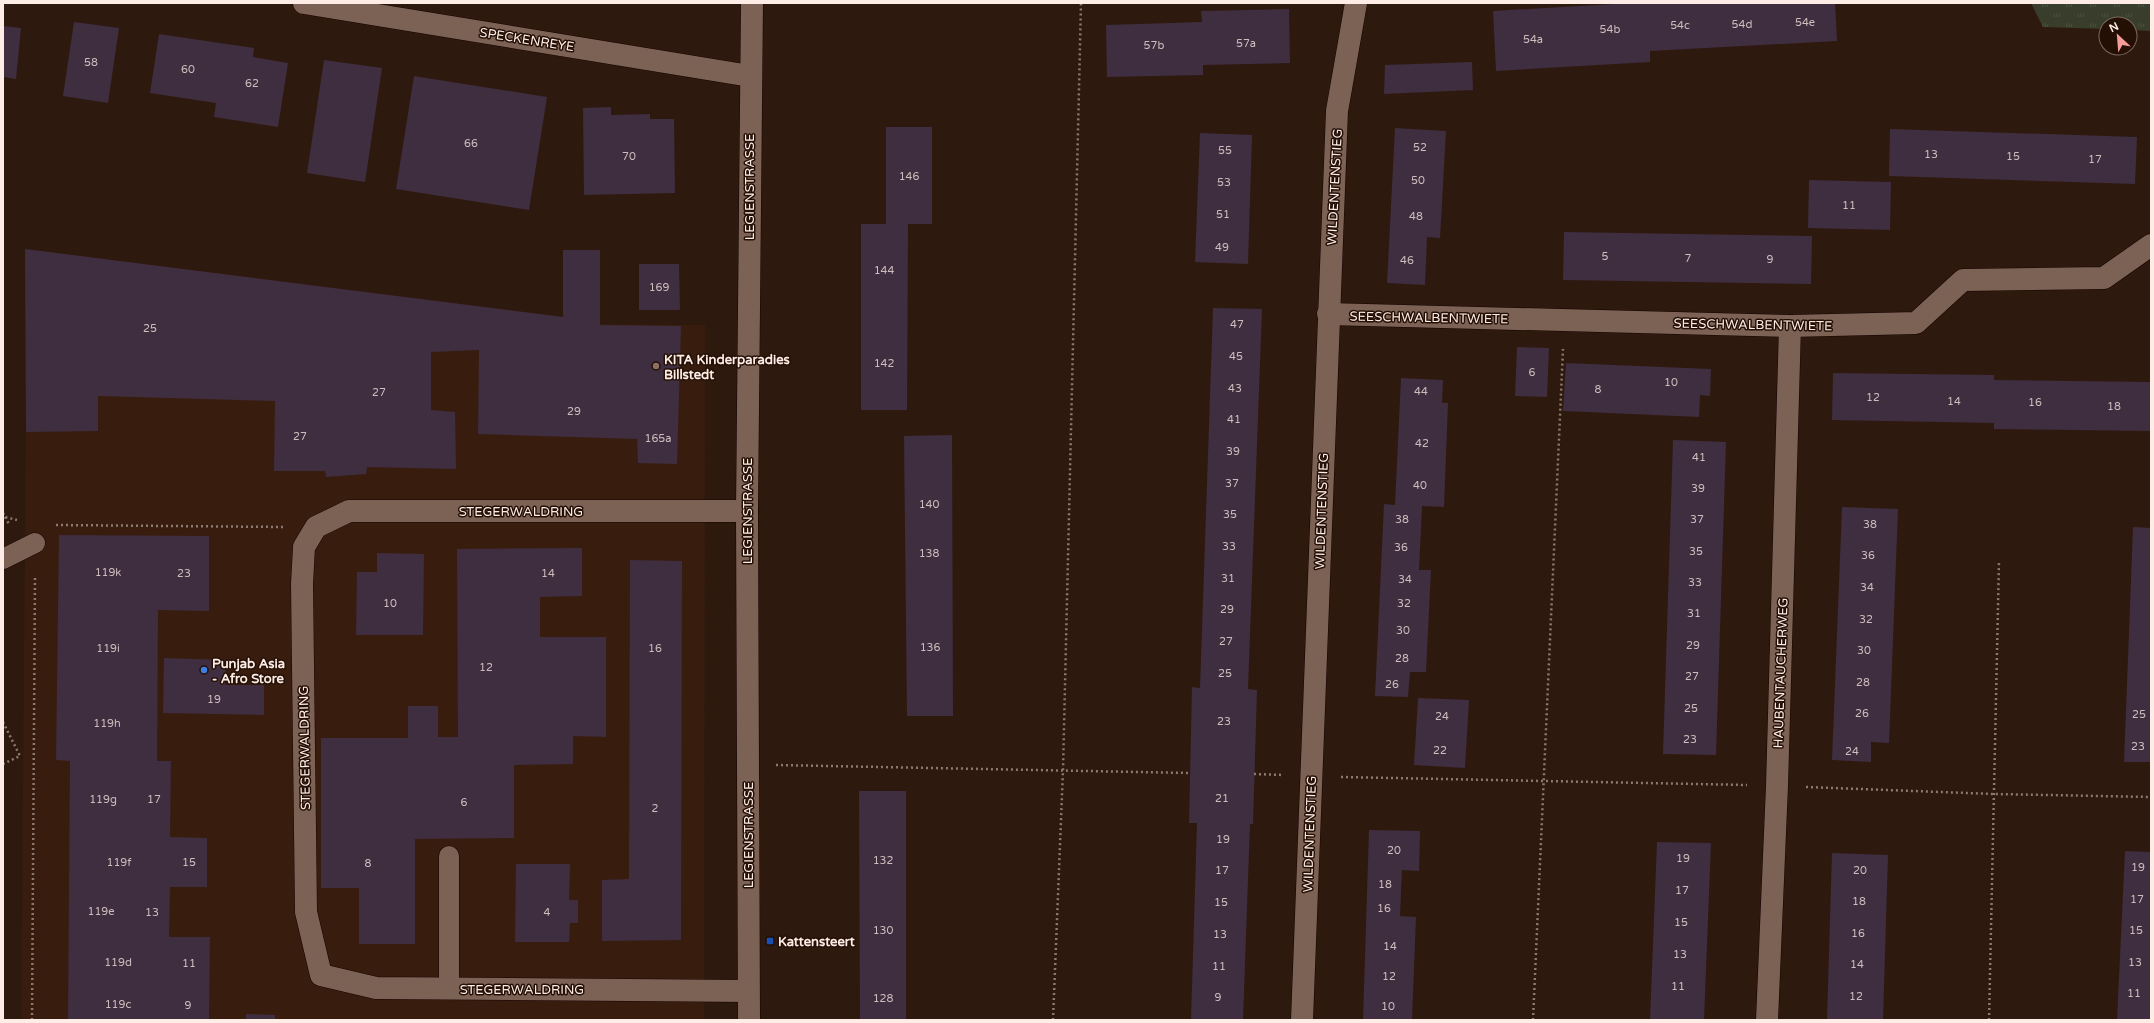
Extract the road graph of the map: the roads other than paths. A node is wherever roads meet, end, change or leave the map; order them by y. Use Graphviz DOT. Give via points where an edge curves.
graph roads {
  1 [pos="304,3"];
  2 [pos="752,3"];
  3 [pos="1356,3"];
  4 [pos="750,76"];
  5 [pos="2151,245"];
  6 [pos="1328,314"];
  7 [pos="1790,326"];
  8 [pos="747,511"];
  9 [pos="35,543"];
  10 [pos="3,559"];
  11 [pos="449,856"];
  12 [pos="448,989"];
  13 [pos="748,990"];
  14 [pos="749,1020"];
  15 [pos="1302,1020"];
  16 [pos="1767,1020"];
  1 -- 4 [label="street, SPECKENREYE"];
  2 -- 4 [label="street, LEGIENSTRASSE"];
  3 -- 6 [label="street, WILDENTENSTIEG" via="1337,111"];
  4 -- 8 [label="street, LEGIENSTRASSE"];
  5 -- 7 [label="street, SEESCHWALBENTWIETE" via="2104,278 1962,280 1916,323"];
  6 -- 7 [label="street, SEESCHWALBENTWIETE"];
  6 -- 15 [label="street, WILDENTENSTIEG"];
  7 -- 16 [label="street, HAUBENTAUCHERWEG" via="1777,786"];
  8 -- 12 [label="street, STEGERWALDRING" via="349,511 316,527 304,547 302,584 306,912 321,975 376,988"];
  8 -- 13 [label="street, LEGIENSTRASSE"];
  9 -- 10 [label="lane"];
  11 -- 12 [label="lane"];
  12 -- 13 [label="street, STEGERWALDRING"];
  13 -- 14 [label="street, LEGIENSTRASSE"];
}
